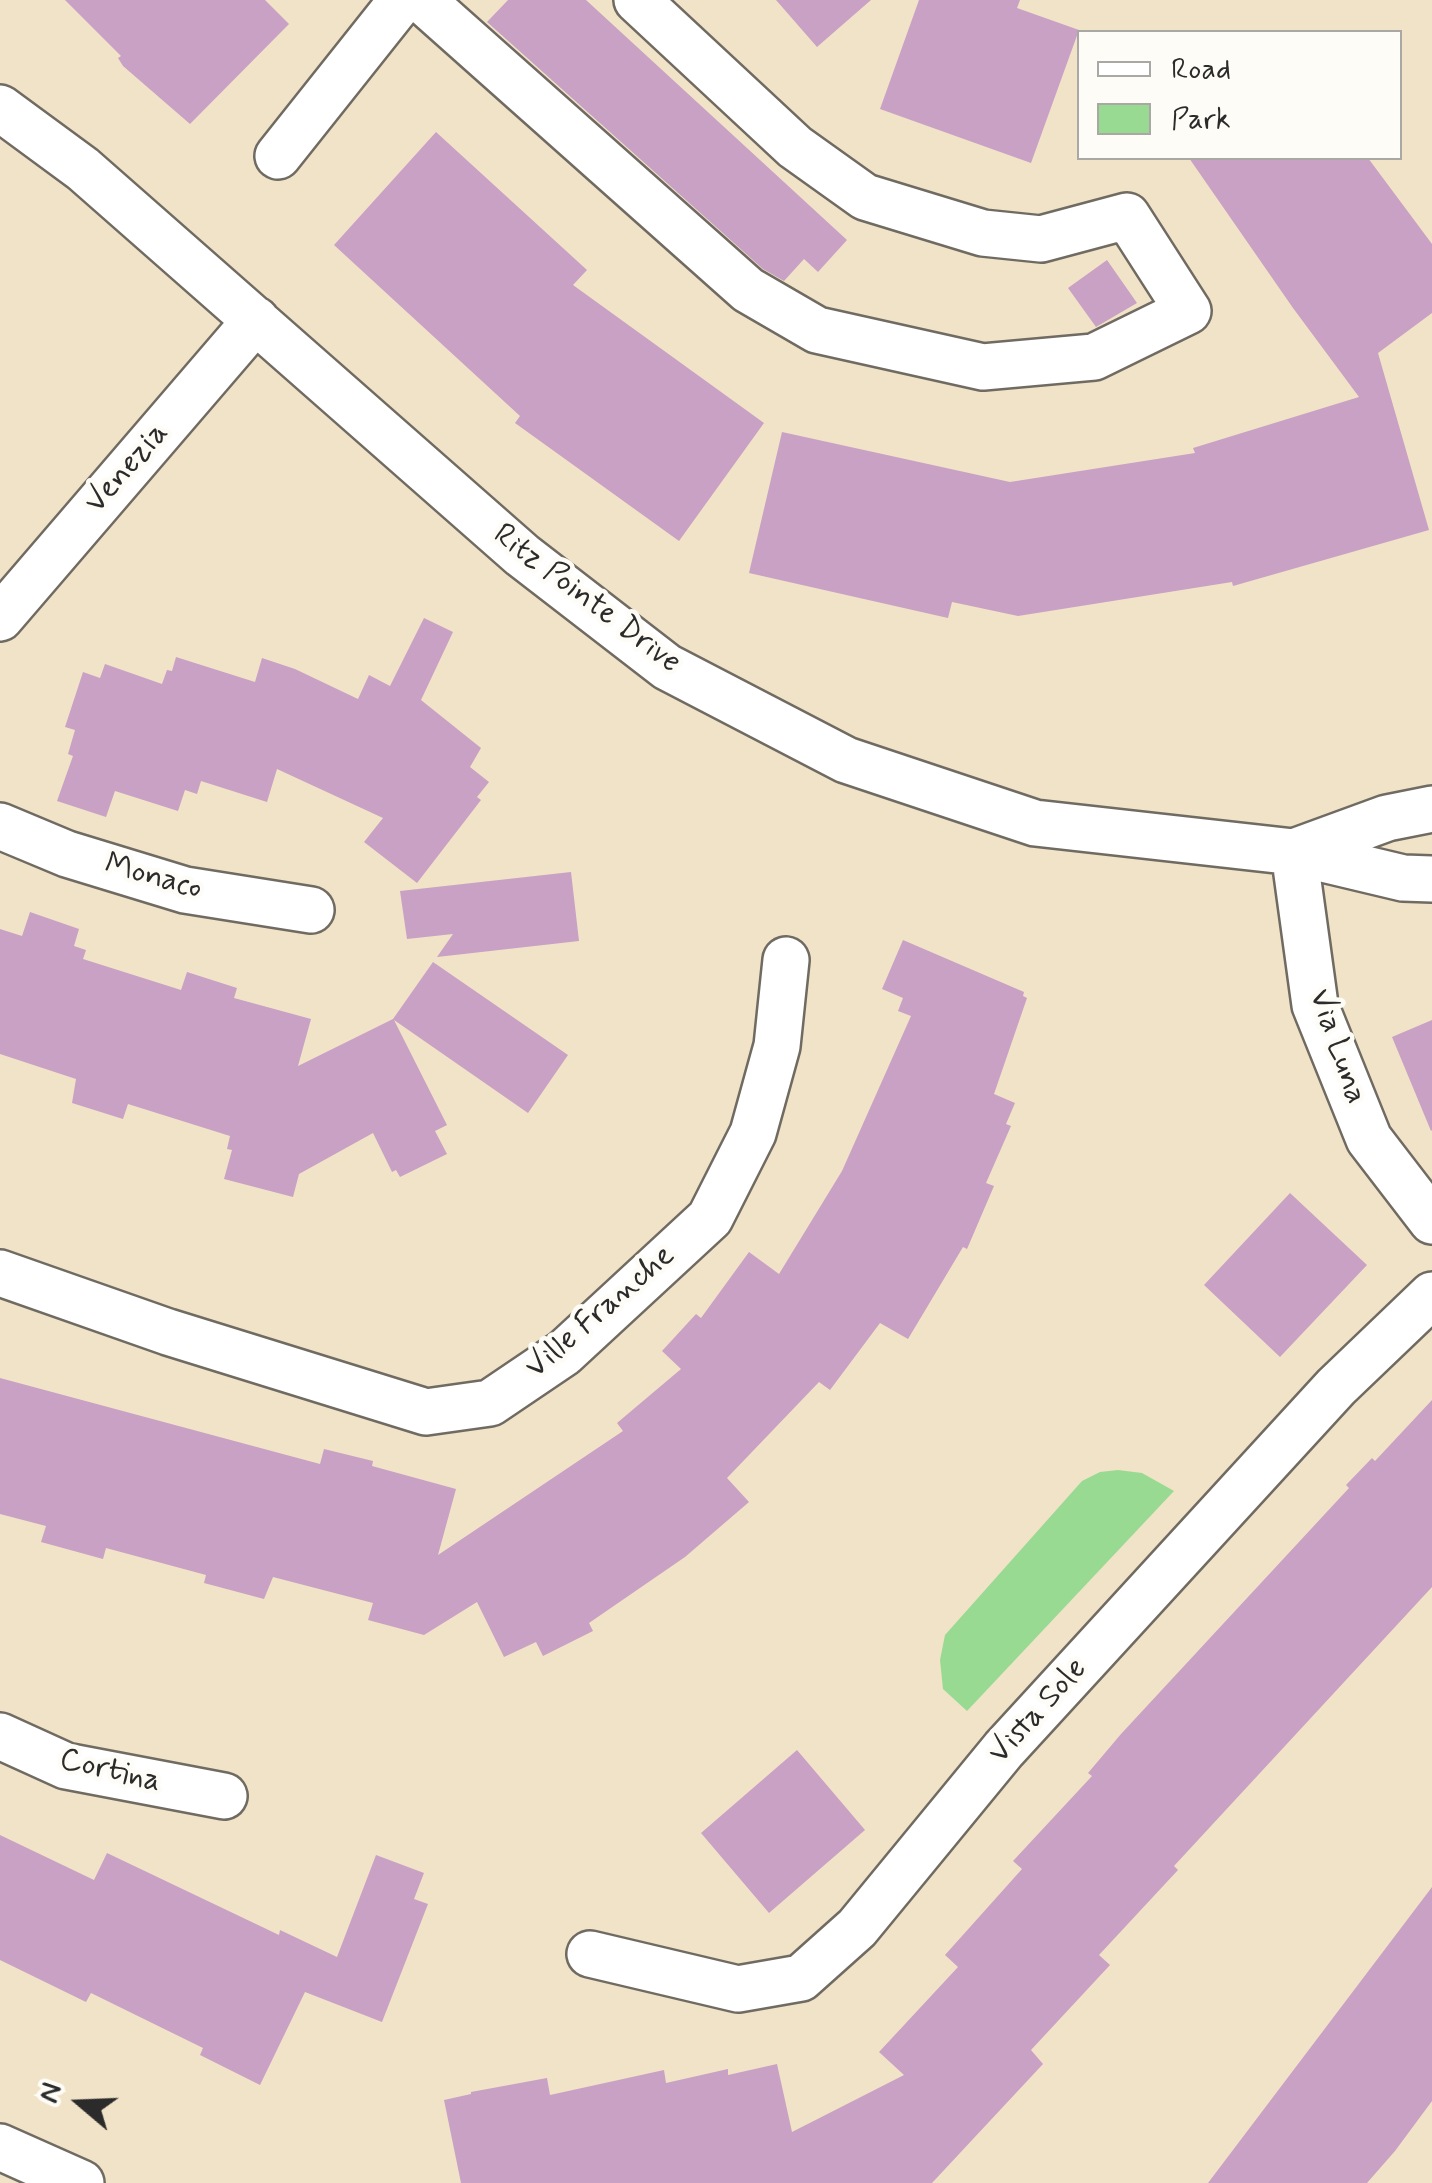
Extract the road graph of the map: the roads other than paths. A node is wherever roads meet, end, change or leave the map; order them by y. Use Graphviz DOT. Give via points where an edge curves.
graph roads {
  1 [pos="402,0"];
  2 [pos="422,0"];
  3 [pos="637,0"];
  4 [pos="0,108"];
  5 [pos="278,156"];
  6 [pos="256,320"];
  7 [pos="0,618"];
  8 [pos="1432,809"];
  9 [pos="0,826"];
  10 [pos="1294,852"];
  11 [pos="1432,878"];
  12 [pos="311,910"];
  13 [pos="786,960"];
  14 [pos="1432,1222"];
  15 [pos="0,1272"];
  16 [pos="1432,1295"];
  17 [pos="0,1736"];
  18 [pos="224,1796"];
  19 [pos="590,1954"];
  20 [pos="0,2148"];
  21 [pos="82,2183"];
  1 -- 5 [label="street"];
  2 -- 3 [label="street" via="748,290 816,330 983,366 1094,357 1188,310 1127,216 1041,239 983,233 865,197 795,148"];
  4 -- 6 [label="street, Ritz Pointe Drive" via="83,169"];
  6 -- 7 [label="street, Venezia"];
  6 -- 10 [label="street, Ritz Pointe Drive" via="522,555 667,667 846,760 1035,823"];
  8 -- 10 [label="street, Ritz Pointe Drive"];
  9 -- 12 [label="street, Monaco" via="185,890"];
  10 -- 11 [label="street, Ritz Pointe Drive" via="1403,878"];
  10 -- 14 [label="street, Via Luna" via="1315,1004 1369,1139"];
  13 -- 15 [label="street, Ville Franche" via="777,1046 753,1133 710,1218 564,1353 490,1403 426,1412"];
  16 -- 19 [label="street, Vista Sole" via="1336,1387 1004,1749 858,1928 802,1978 738,1989"];
  17 -- 18 [label="street, Cortina" via="66,1766"];
  20 -- 21 [label="street"];
}
